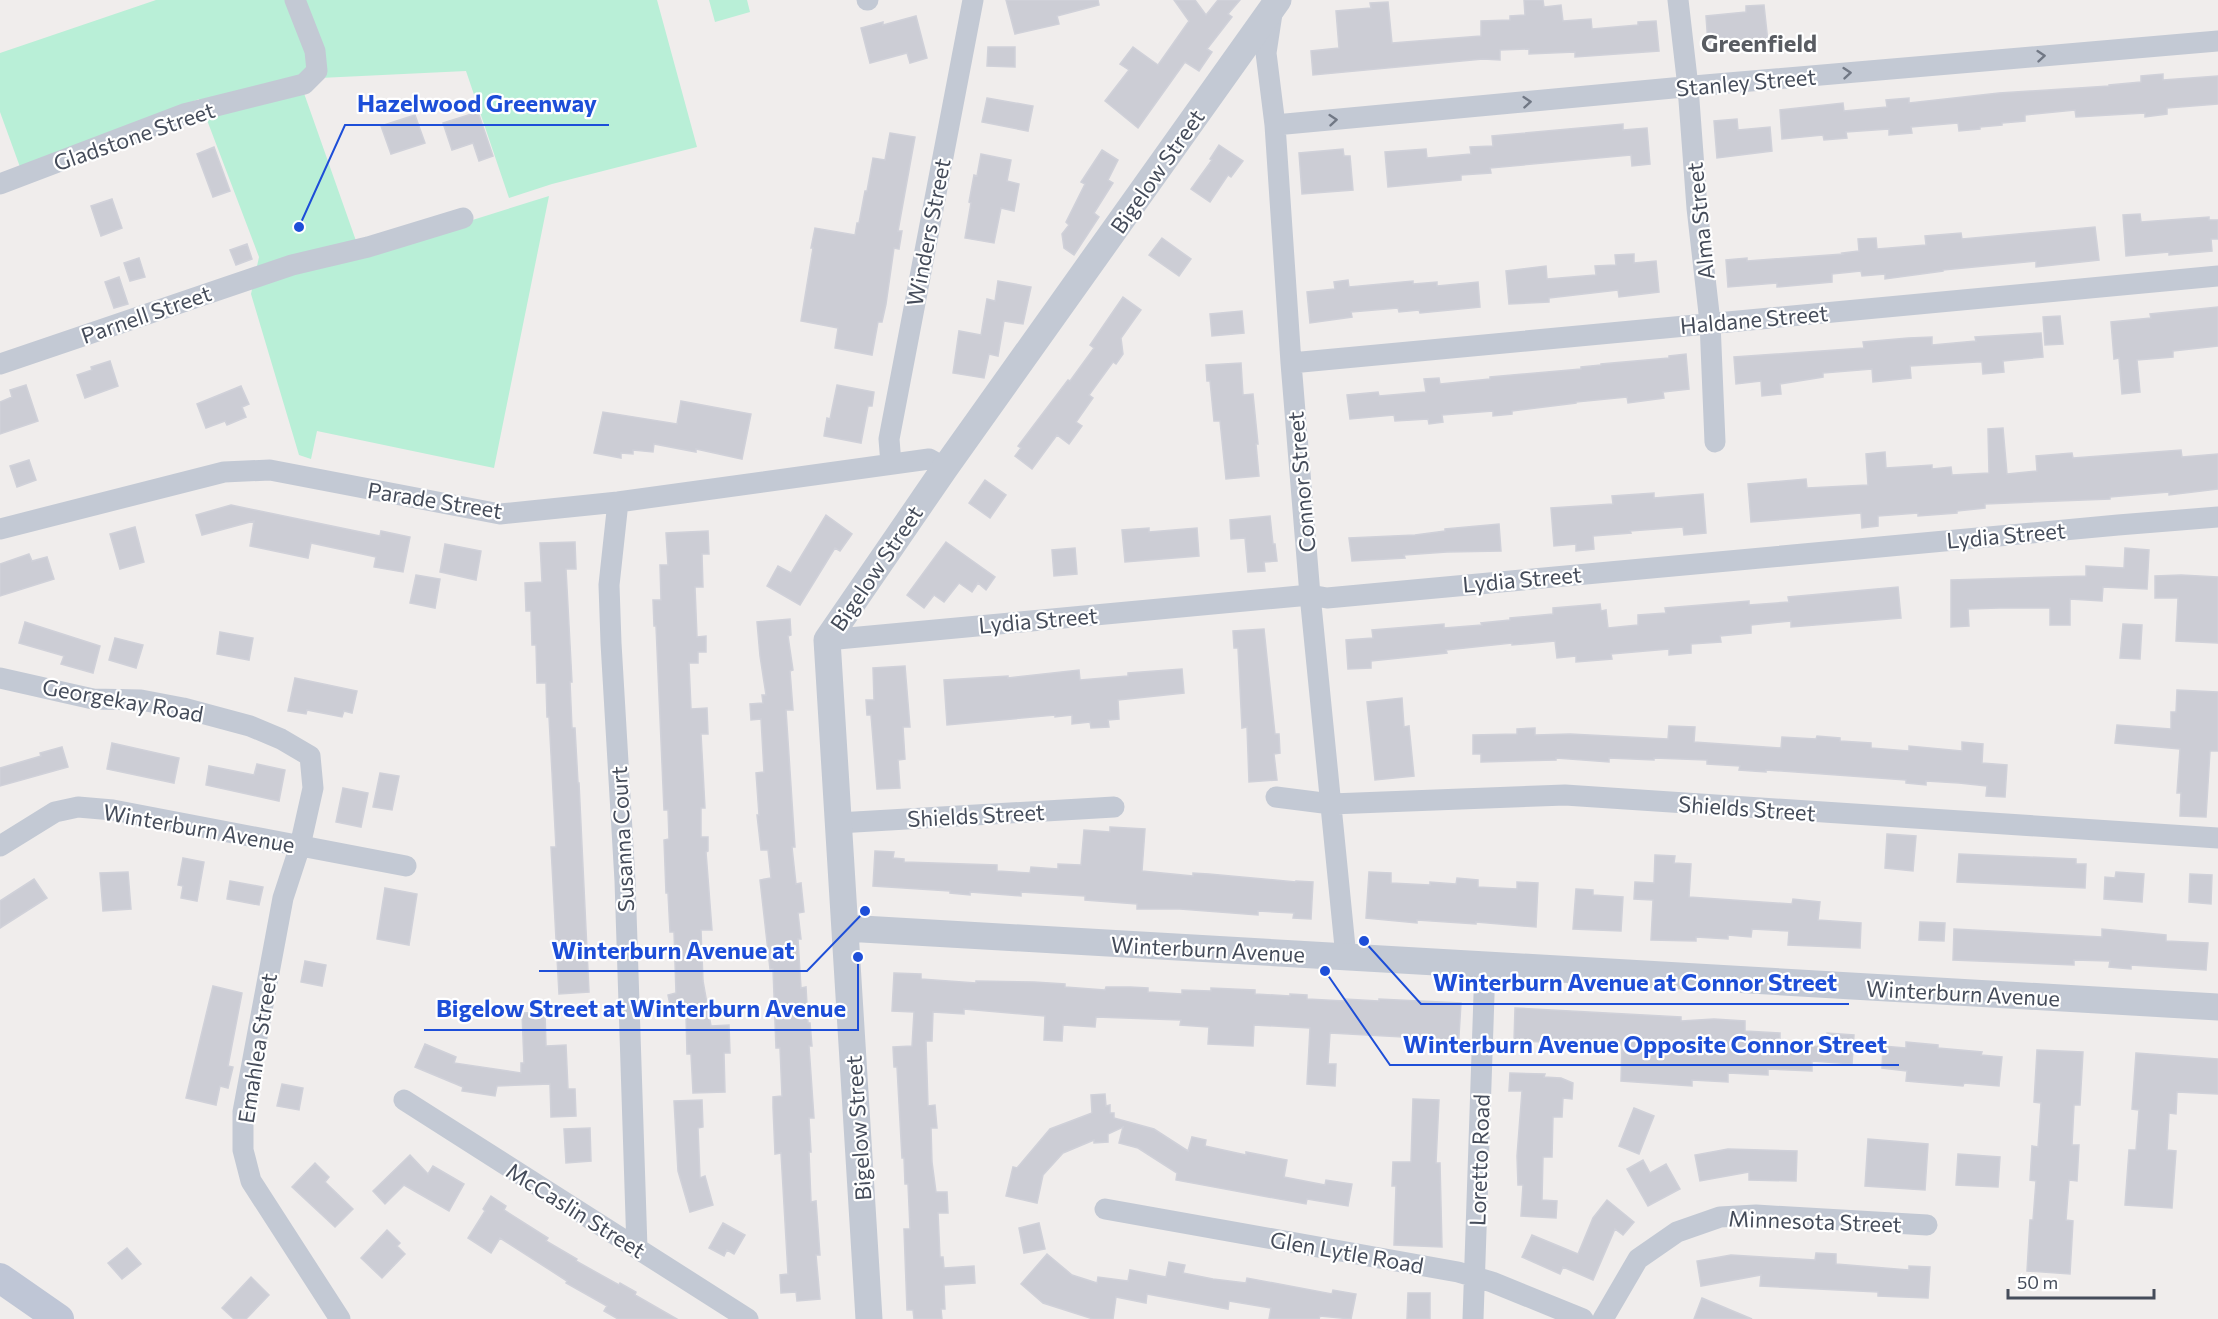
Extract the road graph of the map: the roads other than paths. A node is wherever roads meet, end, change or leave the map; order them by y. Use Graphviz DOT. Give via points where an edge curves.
graph roads {
  1 [pos="295,0"];
  2 [pos="973,0"];
  3 [pos="1678,0"];
  4 [pos="1276,3"];
  5 [pos="2218,41"];
  6 [pos="1688,87"];
  7 [pos="1275,125"];
  8 [pos="0,184"];
  9 [pos="463,218"];
  10 [pos="2218,276"];
  11 [pos="1710,322"];
  12 [pos="0,363"];
  13 [pos="1291,363"];
  14 [pos="1715,442"];
  15 [pos="891,464"];
  16 [pos="945,468"];
  17 [pos="618,502"];
  18 [pos="2218,517"];
  19 [pos="0,529"];
  20 [pos="1310,595"];
  21 [pos="827,640"];
  22 [pos="0,678"];
  23 [pos="310,756"];
  24 [pos="1276,797"];
  25 [pos="1331,804"];
  26 [pos="1114,807"];
  27 [pos="838,823"];
  28 [pos="2218,838"];
  29 [pos="0,846"];
  30 [pos="300,846"];
  31 [pos="406,866"];
  32 [pos="845,928"];
  33 [pos="1346,957"];
  34 [pos="1485,966"];
  35 [pos="2218,1007"];
  36 [pos="404,1100"];
  37 [pos="1105,1209"];
  38 [pos="1928,1225"];
  39 [pos="637,1248"];
  40 [pos="1474,1276"];
  41 [pos="0,1278"];
  42 [pos="59,1319"];
  43 [pos="340,1319"];
  44 [pos="748,1319"];
  45 [pos="869,1319"];
  46 [pos="1473,1319"];
  47 [pos="1583,1319"];
  48 [pos="1604,1319"];
  1 -- 8 [label="street, Gladstone Street" via="315,51 317,71 304,84 184,114"];
  2 -- 15 [label="street, Winders Street" via="889,439"];
  3 -- 6 [label="street, Alma Street"];
  4 -- 7 [label="street, Connor Street" via="1266,53"];
  4 -- 16 [label="street, Bigelow Street"];
  6 -- 5 [label="street, Stanley Street, one-way"];
  7 -- 6 [label="street, Stanley Street, one-way"];
  6 -- 11 [label="street, Alma Street"];
  7 -- 13 [label="street, Connor Street"];
  9 -- 12 [label="street, Parnell Street" via="292,265"];
  10 -- 11 [label="street, Haldane Street"];
  11 -- 13 [label="street, Haldane Street"];
  11 -- 14 [label="street, Alma Street"];
  13 -- 20 [label="street, Connor Street"];
  15 -- 16 [label="street, Parade Street" via="929,459"];
  15 -- 17 [label="street, Parade Street"];
  16 -- 21 [label="street, Bigelow Street"];
  17 -- 19 [label="street, Parade Street" via="500,514 270,470 224,472"];
  17 -- 39 [label="street, Susanna Court" via="609,585 625,881"];
  18 -- 20 [label="street, Lydia Street" via="1327,598"];
  20 -- 21 [label="street, Lydia Street"];
  20 -- 25 [label="street, Connor Street"];
  21 -- 27 [label="street, Bigelow Street"];
  22 -- 23 [label="street, Georgekay Road" via="93,699 141,700 183,708 250,726"];
  23 -- 30 [label="street, Emahlea Street" via="313,788"];
  24 -- 25 [label="street, Shields Street"];
  25 -- 28 [label="street, Shields Street" via="1565,795"];
  25 -- 33 [label="street, Connor Street"];
  26 -- 27 [label="street, Shields Street"];
  27 -- 32 [label="street, Bigelow Street"];
  29 -- 30 [label="street, Winterburn Avenue" via="55,812 78,807 113,810"];
  30 -- 31 [label="street, Winterburn Avenue"];
  30 -- 43 [label="street, Emahlea Street" via="283,898 243,1112 243,1150 251,1181"];
  32 -- 33 [label="street, Winterburn Avenue"];
  32 -- 45 [label="street, Bigelow Street"];
  33 -- 34 [label="street, Winterburn Avenue"];
  34 -- 35 [label="street, Winterburn Avenue"];
  34 -- 40 [label="street, Loretto Road"];
  36 -- 39 [label="street, McCaslin Street"];
  37 -- 40 [label="street, Glen Lytle Road"];
  38 -- 48 [label="street, Minnesota Street" via="1756,1215 1720,1217 1677,1232 1638,1259"];
  39 -- 44 [label="street, McCaslin Street"];
  40 -- 46 [label="street, Loretto Road"];
  40 -- 47 [label="street, Glen Lytle Road"];
  41 -- 42 [label="main road"];
}
